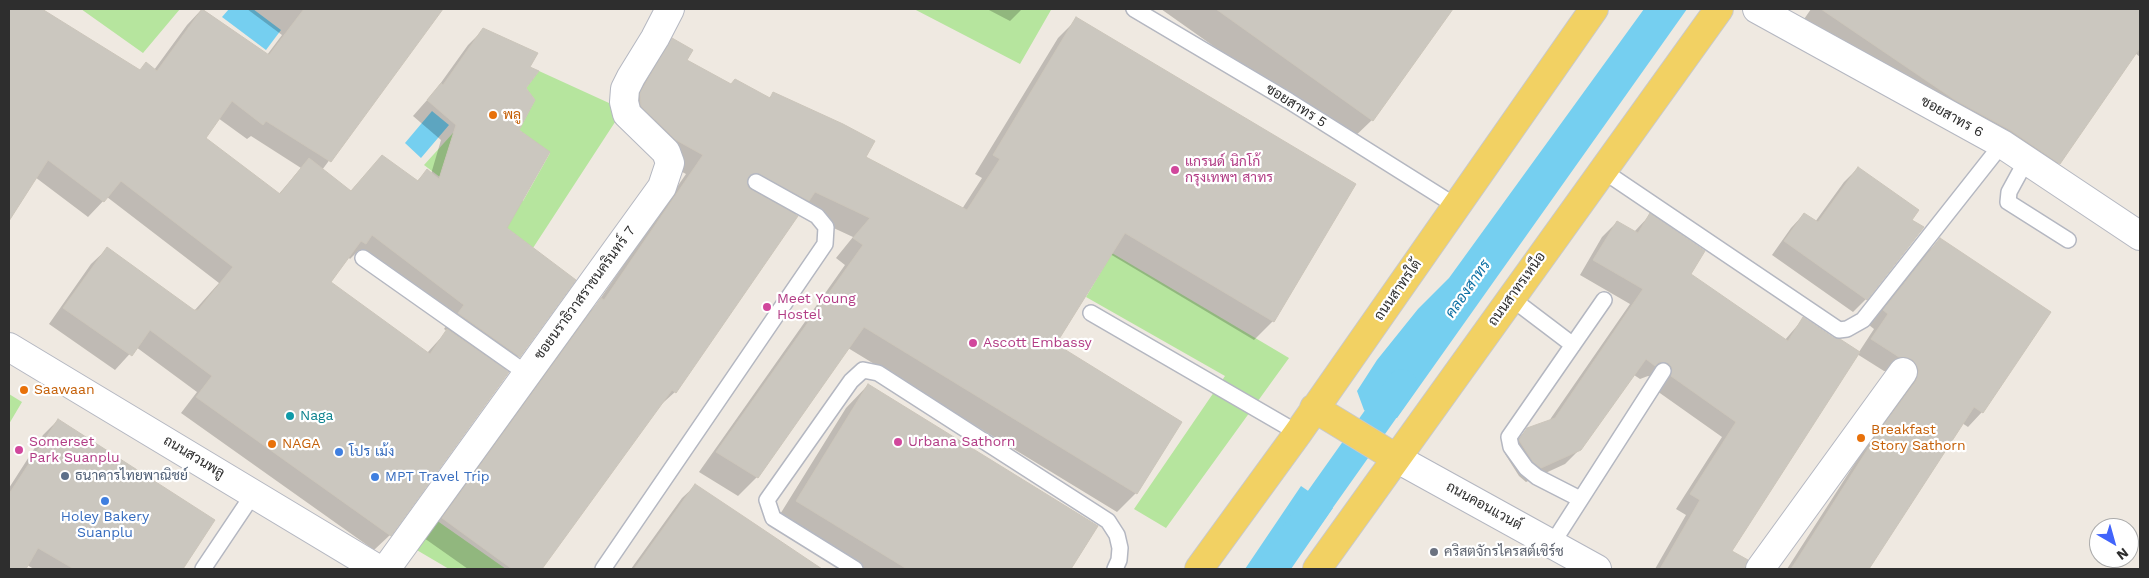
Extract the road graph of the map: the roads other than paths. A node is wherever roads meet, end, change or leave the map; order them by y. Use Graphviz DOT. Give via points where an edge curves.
graph roads {
  1 [pos="670,9"];
  2 [pos="1134,9"];
  3 [pos="1594,9"];
  4 [pos="1603,9"];
  5 [pos="1719,9"];
  6 [pos="1756,9"];
  7 [pos="1579,31"];
  8 [pos="2002,144"];
  9 [pos="2027,159"];
  10 [pos="1602,170"];
  11 [pos="756,182"];
  12 [pos="1456,206"];
  13 [pos="2140,236"];
  14 [pos="2068,240"];
  15 [pos="363,258"];
  16 [pos="1511,298"];
  17 [pos="1604,300"];
  18 [pos="1091,314"];
  19 [pos="1573,345"];
  20 [pos="9,347"];
  21 [pos="1663,371"];
  22 [pos="1903,372"];
  23 [pos="526,373"];
  24 [pos="1314,408"];
  25 [pos="1298,433"];
  26 [pos="1386,452"];
  27 [pos="254,493"];
  28 [pos="1580,499"];
  29 [pos="1552,544"];
  30 [pos="203,569"];
  31 [pos="378,569"];
  32 [pos="386,569"];
  33 [pos="604,569"];
  34 [pos="856,569"];
  35 [pos="1114,569"];
  36 [pos="1199,569"];
  37 [pos="1317,569"];
  38 [pos="1598,569"];
  39 [pos="1760,569"];
  1 -- 23 [label="street, ซอยนราธิวาสราชนครินทร์ 7" via="625,89 624,102 627,114 666,152 670,163 662,187"];
  2 -- 12 [label="lane, ซอยสาทร 5"];
  3 -- 7 [label="main road, ถนนสาทรใต้"];
  4 -- 7 [label="main road"];
  5 -- 10 [label="main road, ถนนสาทรเหนือ"];
  6 -- 8 [label="street, ซอยสาทร 6"];
  7 -- 12 [label="main road, ถนนสาทรใต้"];
  8 -- 9 [label="street, ซอยสาทร 6"];
  8 -- 10 [label="lane" via="1864,320 1839,330"];
  9 -- 13 [label="street, ซอยสาทร 6"];
  9 -- 14 [label="lane" via="2009,192 2008,202"];
  10 -- 16 [label="main road, ถนนสาทรเหนือ"];
  11 -- 33 [label="lane" via="817,216 826,227 824,244"];
  12 -- 24 [label="main road, ถนนสาทรใต้"];
  15 -- 23 [label="lane"];
  16 -- 19 [label="lane"];
  16 -- 26 [label="main road, ถนนสาทรเหนือ"];
  17 -- 19 [label="lane"];
  18 -- 25 [label="lane"];
  19 -- 28 [label="lane" via="1509,437 1511,447 1526,468"];
  20 -- 27 [label="street, ถนนสวนพลู"];
  21 -- 28 [label="lane"];
  22 -- 39 [label="street"];
  23 -- 32 [label="street, ซอยนราธิวาสราชนครินทร์ 7"];
  24 -- 25 [label="main road, ถนนสาทรใต้"];
  24 -- 26 [label="main road"];
  25 -- 36 [label="main road, ถนนสาทรใต้"];
  26 -- 29 [label="street, ถนนคอนแวนต์"];
  26 -- 37 [label="main road, ถนนสาทรเหนือ"];
  27 -- 30 [label="lane"];
  27 -- 31 [label="street, ถนนสวนพลู"];
  28 -- 29 [label="lane"];
  29 -- 38 [label="street, ถนนคอนแวนต์"];
  34 -- 35 [label="lane" via="773,518 767,500 851,381 863,370 878,373 1108,521 1117,535 1120,548"];
}
